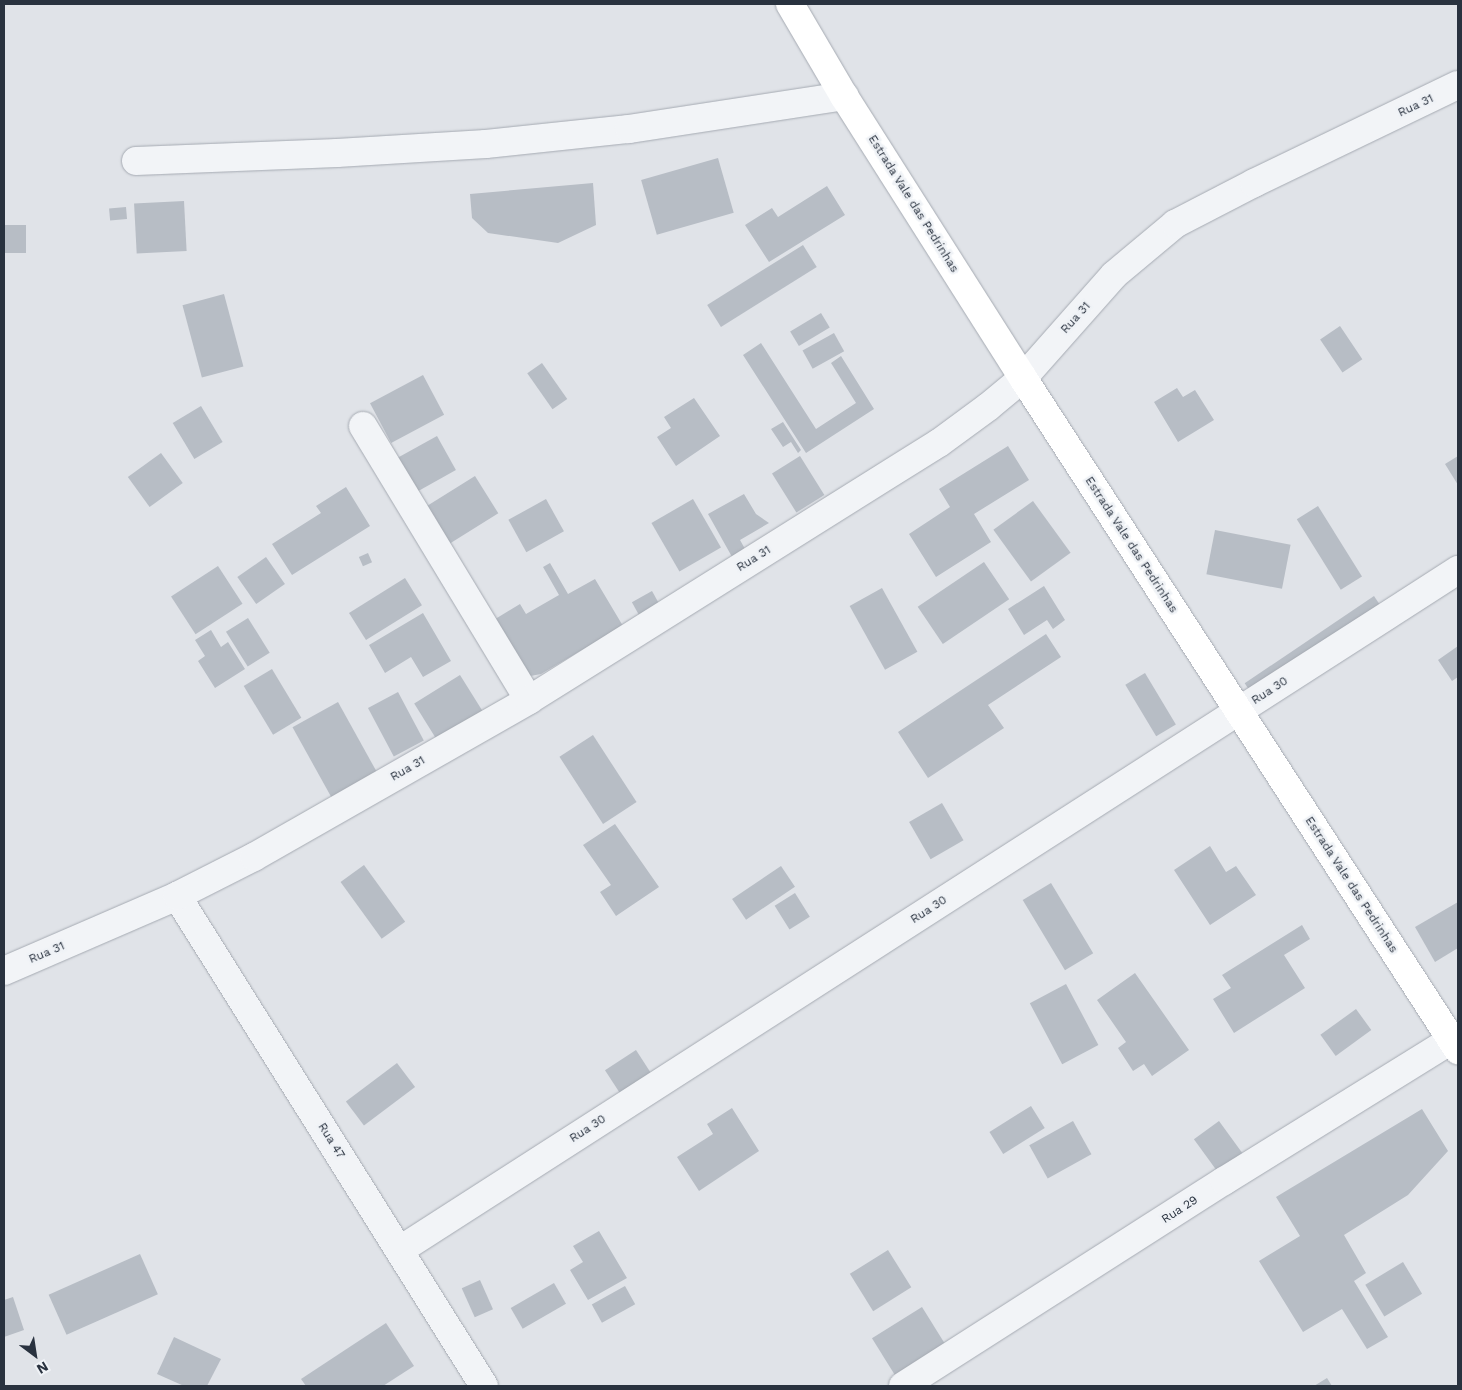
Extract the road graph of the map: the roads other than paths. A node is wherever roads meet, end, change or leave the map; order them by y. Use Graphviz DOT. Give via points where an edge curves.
graph roads {
  1 [pos="790,4"];
  2 [pos="809,4"];
  3 [pos="809,38"];
  4 [pos="1458,85"];
  5 [pos="844,96"];
  6 [pos="136,161"];
  7 [pos="1023,378"];
  8 [pos="362,426"];
  9 [pos="1458,570"];
  10 [pos="529,700"];
  11 [pos="1238,711"];
  12 [pos="177,896"];
  13 [pos="4,971"];
  14 [pos="1456,1042"];
  15 [pos="400,1250"];
  16 [pos="484,1386"];
  17 [pos="903,1386"];
  1 -- 3 [label="main road, Estrada Vale das Pedrinhas"];
  2 -- 3 [label="main road"];
  3 -- 5 [label="main road, Estrada Vale das Pedrinhas"];
  4 -- 7 [label="street, Rua 31" via="1254,182 1175,224 1114,275"];
  5 -- 6 [label="street" via="629,129 486,144"];
  5 -- 7 [label="main road, Estrada Vale das Pedrinhas"];
  7 -- 10 [label="street, Rua 31" via="939,443"];
  7 -- 11 [label="main road, Estrada Vale das Pedrinhas"];
  8 -- 10 [label="street"];
  9 -- 11 [label="street, Rua 30"];
  10 -- 12 [label="street, Rua 31" via="254,857"];
  11 -- 14 [label="main road, Estrada Vale das Pedrinhas"];
  11 -- 15 [label="street, Rua 30"];
  12 -- 13 [label="street, Rua 31"];
  12 -- 15 [label="street, Rua 47"];
  14 -- 17 [label="street, Rua 29" via="1224,1181"];
  15 -- 16 [label="street, Rua 47"];
}
